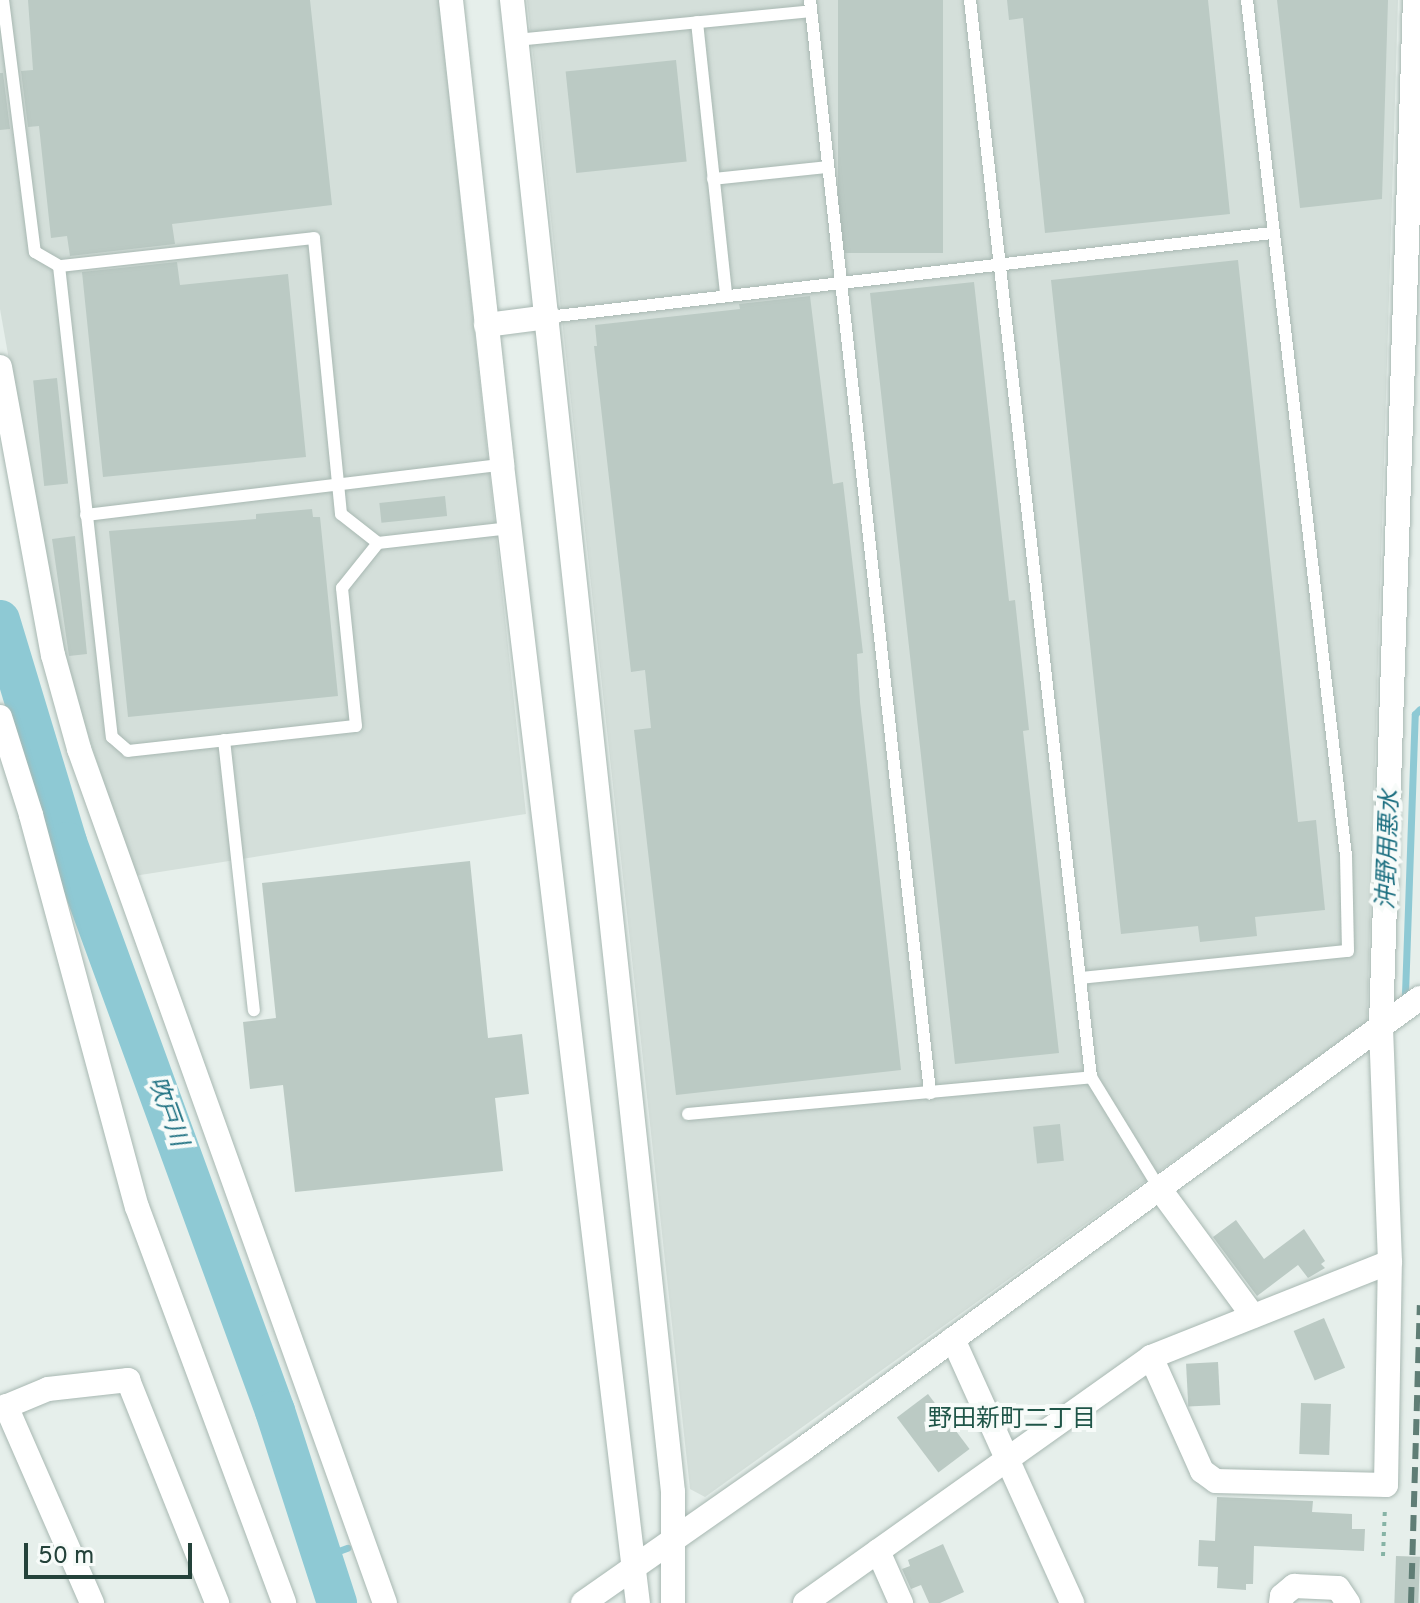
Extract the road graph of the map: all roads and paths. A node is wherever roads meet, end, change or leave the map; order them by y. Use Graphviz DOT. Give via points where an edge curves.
graph roads {
  1 [pos="3,0"];
  2 [pos="451,0"];
  3 [pos="512,0"];
  4 [pos="970,0"];
  5 [pos="1247,0"];
  6 [pos="1415,0"];
  7 [pos="810,5"];
  8 [pos="697,22"];
  9 [pos="517,40"];
  10 [pos="827,167"];
  11 [pos="713,179"];
  12 [pos="1272,233"];
  13 [pos="998,264"];
  14 [pos="59,266"];
  15 [pos="838,282"];
  16 [pos="726,294"];
  17 [pos="548,317"];
  18 [pos="486,325"];
  19 [pos="0,367"];
  20 [pos="502,465"];
  21 [pos="337,484"];
  22 [pos="86,515"];
  23 [pos="510,528"];
  24 [pos="378,543"];
  25 [pos="0,717"];
  26 [pos="224,740"];
  27 [pos="1080,978"];
  28 [pos="1420,998"];
  29 [pos="254,1010"];
  30 [pos="1381,1024"];
  31 [pos="1091,1077"];
  32 [pos="930,1093"];
  33 [pos="688,1114"];
  34 [pos="1159,1188"];
  35 [pos="1390,1262"];
  36 [pos="1253,1316"];
  37 [pos="953,1339"];
  38 [pos="1151,1357"];
  39 [pos="3,1408"];
  40 [pos="1007,1457"];
  41 [pos="1386,1485"];
  42 [pos="675,1540"];
  43 [pos="878,1551"];
  44 [pos="1383,1556"];
  45 [pos="632,1568"];
  46 [pos="92,1603"];
  47 [pos="217,1603"];
  48 [pos="284,1603"];
  49 [pos="385,1603"];
  50 [pos="583,1603"];
  51 [pos="638,1603"];
  52 [pos="673,1603"];
  53 [pos="805,1603"];
  54 [pos="901,1603"];
  55 [pos="1072,1603"];
  56 [pos="1281,1603"];
  57 [pos="1348,1603"];
  1 -- 14 [label="lane" via="35,252"];
  2 -- 18 [label="street"];
  3 -- 9 [label="street"];
  4 -- 13 [label="lane"];
  5 -- 12 [label="lane"];
  6 -- 30 [label="street"];
  7 -- 8 [label="lane"];
  7 -- 10 [label="lane"];
  8 -- 9 [label="lane"];
  8 -- 11 [label="lane"];
  9 -- 17 [label="street"];
  10 -- 11 [label="lane"];
  10 -- 15 [label="lane"];
  11 -- 16 [label="lane"];
  12 -- 13 [label="lane"];
  12 -- 27 [label="lane" via="1346,856 1348,951"];
  13 -- 15 [label="lane"];
  13 -- 27 [label="lane"];
  14 -- 21 [label="lane" via="314,238"];
  14 -- 22 [label="lane"];
  15 -- 16 [label="lane"];
  15 -- 32 [label="lane"];
  16 -- 17 [label="lane"];
  17 -- 18 [label="street"];
  17 -- 42 [label="street"];
  18 -- 20 [label="street"];
  19 -- 49 [label="street" via="53,655 79,749"];
  20 -- 21 [label="lane"];
  20 -- 23 [label="street"];
  21 -- 22 [label="lane"];
  21 -- 24 [label="lane" via="341,514"];
  22 -- 26 [label="lane" via="112,737 128,751"];
  23 -- 24 [label="lane"];
  23 -- 45 [label="street"];
  24 -- 26 [label="lane" via="342,588 356,726"];
  25 -- 48 [label="street" via="137,1207"];
  26 -- 29 [label="lane"];
  27 -- 31 [label="lane"];
  28 -- 30 [label="street"];
  30 -- 34 [label="street"];
  30 -- 35 [label="street"];
  31 -- 32 [label="lane"];
  31 -- 34 [label="lane"];
  32 -- 33 [label="lane"];
  34 -- 36 [label="street"];
  34 -- 37 [label="street"];
  35 -- 36 [label="street"];
  35 -- 41 [label="street"];
  36 -- 38 [label="street"];
  37 -- 40 [label="street"];
  37 -- 42 [label="street"];
  38 -- 40 [label="street"];
  38 -- 41 [label="street" via="1202,1471 1216,1481"];
  39 -- 46 [label="street"];
  39 -- 47 [label="street" via="48,1389 128,1380"];
  40 -- 43 [label="street"];
  40 -- 55 [label="street"];
  41 -- 44 [label="path"];
  42 -- 45 [label="street"];
  42 -- 52 [label="street"];
  43 -- 53 [label="street"];
  43 -- 54 [label="street"];
  45 -- 50 [label="street"];
  45 -- 51 [label="street"];
  56 -- 57 [label="street" via="1294,1586 1338,1588"];
}
